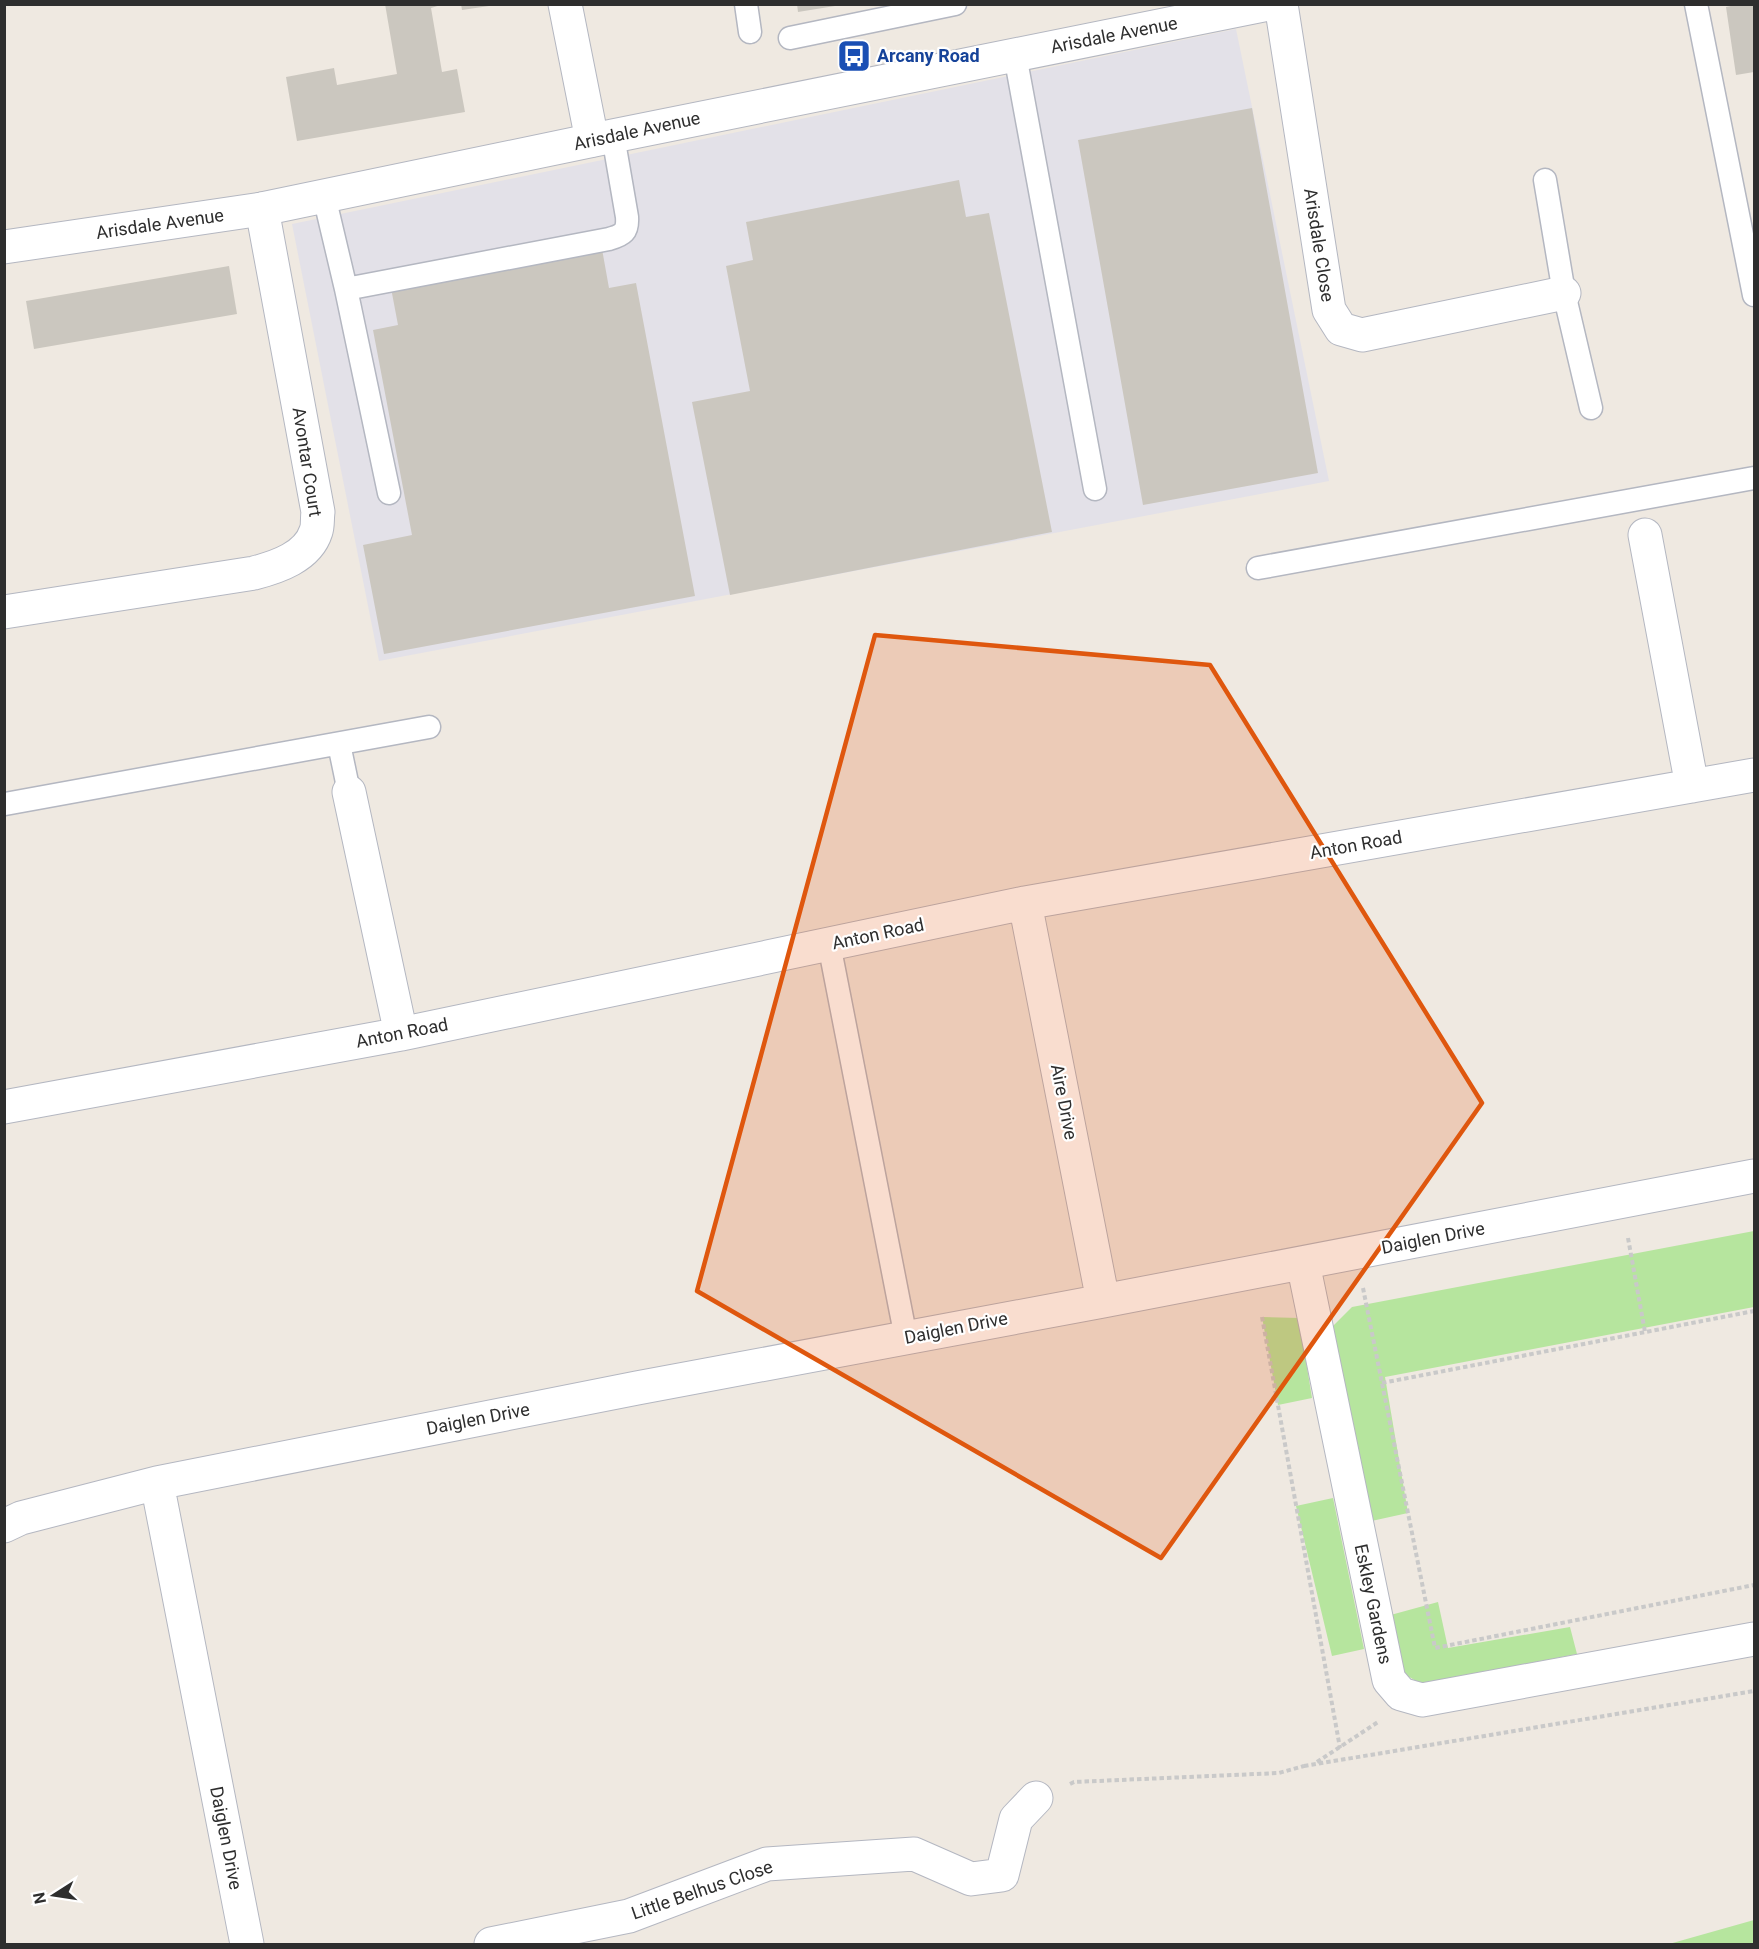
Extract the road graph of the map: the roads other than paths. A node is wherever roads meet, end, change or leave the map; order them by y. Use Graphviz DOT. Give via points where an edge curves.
graph roads {
  1 [pos="565,4"];
  2 [pos="746,4"];
  3 [pos="955,4"];
  4 [pos="1268,4"];
  5 [pos="1281,4"];
  6 [pos="1696,4"];
  7 [pos="1175,14"];
  8 [pos="750,32"];
  9 [pos="790,38"];
  10 [pos="1015,55"];
  11 [pos="602,138"];
  12 [pos="1545,180"];
  13 [pos="324,196"];
  14 [pos="262,209"];
  15 [pos="4,247"];
  16 [pos="1751,251"];
  17 [pos="346,289"];
  18 [pos="1564,293"];
  19 [pos="1755,295"];
  20 [pos="1591,408"];
  21 [pos="1755,478"];
  22 [pos="1095,489"];
  23 [pos="389,493"];
  24 [pos="1639,500"];
  25 [pos="1645,535"];
  26 [pos="1258,568"];
  27 [pos="4,612"];
  28 [pos="429,727"];
  29 [pos="339,744"];
  30 [pos="1755,775"];
  31 [pos="1692,786"];
  32 [pos="349,792"];
  33 [pos="4,804"];
  34 [pos="1025,903"];
  35 [pos="829,944"];
  36 [pos="401,1034"];
  37 [pos="4,1107"];
  38 [pos="1755,1176"];
  39 [pos="1303,1263"];
  40 [pos="1103,1301"];
  41 [pos="906,1338"];
  42 [pos="158,1483"];
  43 [pos="4,1526"];
  44 [pos="1755,1639"];
  45 [pos="1036,1798"];
  46 [pos="538,1940"];
  47 [pos="247,1944"];
  48 [pos="491,1944"];
  1 -- 11 [label="street"];
  2 -- 8 [label="lane"];
  3 -- 9 [label="lane"];
  4 -- 7 [label="street, Arisdale Avenue"];
  5 -- 18 [label="street, Arisdale Close" via="1329,310 1341,328 1362,335"];
  6 -- 16 [label="lane"];
  7 -- 10 [label="street, Arisdale Avenue"];
  10 -- 11 [label="street, Arisdale Avenue"];
  10 -- 22 [label="lane"];
  11 -- 13 [label="street, Arisdale Avenue"];
  11 -- 17 [label="lane" via="627,217 622,235"];
  12 -- 18 [label="lane"];
  13 -- 14 [label="street, Arisdale Avenue"];
  13 -- 17 [label="lane"];
  14 -- 15 [label="street, Arisdale Avenue"];
  14 -- 27 [label="street, Avontar Court" via="318,512 316,532 303,551 282,566 263,571"];
  16 -- 19 [label="lane"];
  17 -- 23 [label="lane"];
  18 -- 20 [label="lane"];
  21 -- 24 [label="lane"];
  24 -- 25 [label="lane"];
  24 -- 26 [label="lane"];
  25 -- 31 [label="street"];
  28 -- 29 [label="lane"];
  29 -- 32 [label="lane"];
  29 -- 33 [label="lane"];
  30 -- 31 [label="street, Anton Road"];
  31 -- 34 [label="street, Anton Road"];
  32 -- 36 [label="street"];
  34 -- 35 [label="street, Anton Road"];
  34 -- 40 [label="street, Aire Drive"];
  35 -- 36 [label="street, Anton Road"];
  35 -- 41 [label="lane"];
  36 -- 37 [label="street, Anton Road"];
  38 -- 39 [label="street, Daiglen Drive"];
  39 -- 40 [label="street, Daiglen Drive"];
  39 -- 44 [label="street, Eskley Gardens" via="1389,1680 1401,1694 1422,1700"];
  40 -- 41 [label="street, Daiglen Drive"];
  41 -- 42 [label="street, Daiglen Drive"];
  42 -- 43 [label="street, Daiglen Drive" via="21,1518"];
  42 -- 47 [label="street, Daiglen Drive"];
  45 -- 46 [label="street, Little Belhus Close" via="1016,1819 1002,1875 971,1879 914,1854 767,1864 629,1916"];
  46 -- 48 [label="street, Little Belhus Close"];
}
